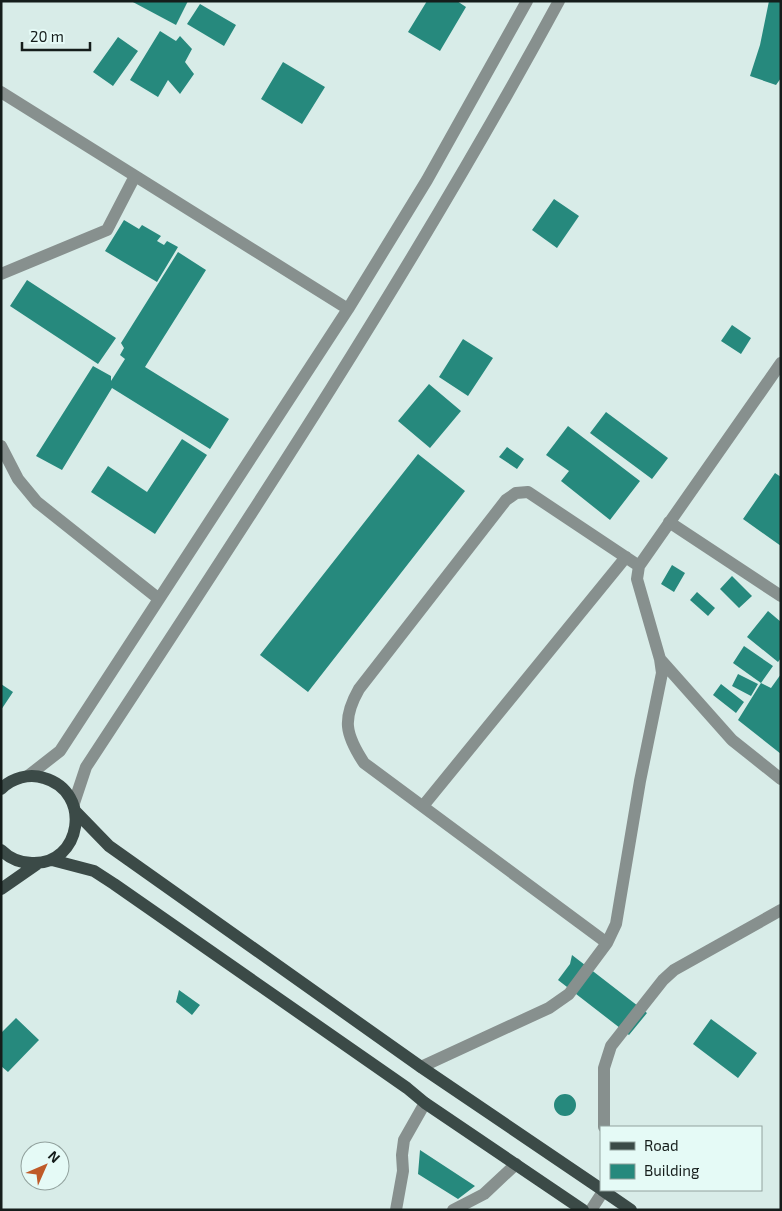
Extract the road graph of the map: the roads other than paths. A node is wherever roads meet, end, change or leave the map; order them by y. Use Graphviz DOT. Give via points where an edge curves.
graph roads {
  1 [pos="527,1"];
  2 [pos="560,1"];
  3 [pos="1,92"];
  4 [pos="135,176"];
  5 [pos="1,274"];
  6 [pos="348,309"];
  7 [pos="781,363"];
  8 [pos="1,446"];
  9 [pos="669,522"];
  10 [pos="626,557"];
  11 [pos="639,566"];
  12 [pos="781,596"];
  13 [pos="159,599"];
  14 [pos="660,659"];
  15 [pos="28,776"];
  16 [pos="8,779"];
  17 [pos="781,779"];
  18 [pos="1,789"];
  19 [pos="423,806"];
  20 [pos="75,808"];
  21 [pos="1,850"];
  22 [pos="52,860"];
  23 [pos="37,864"];
  24 [pos="1,889"];
  25 [pos="781,910"];
  26 [pos="607,943"];
  27 [pos="421,1067"];
  28 [pos="425,1103"];
  29 [pos="604,1126"];
  30 [pos="516,1164"];
  31 [pos="600,1188"];
  32 [pos="602,1191"];
  33 [pos="604,1191"];
  34 [pos="396,1210"];
  35 [pos="453,1210"];
  36 [pos="584,1210"];
  37 [pos="591,1210"];
  38 [pos="631,1210"];
  1 -- 6 [label="street" via="427,180"];
  2 -- 20 [label="street" via="454,188 337,380 86,767"];
  3 -- 4 [label="street"];
  4 -- 5 [label="street" via="107,230"];
  4 -- 6 [label="street"];
  6 -- 13 [label="street"];
  7 -- 9 [label="street"];
  8 -- 13 [label="street" via="18,479 37,502"];
  9 -- 11 [label="street"];
  9 -- 12 [label="street"];
  10 -- 11 [label="street"];
  10 -- 19 [label="street"];
  10 -- 19 [label="street" via="528,492 516,493 506,500 359,689 349,707 347,728 352,746 364,763"];
  11 -- 14 [label="street" via="637,579"];
  13 -- 15 [label="street" via="60,751"];
  14 -- 17 [label="street" via="732,740"];
  14 -- 26 [label="street" via="662,673 616,924"];
  15 -- 16 [label="main road"];
  15 -- 20 [label="main road" via="50,780 60,786"];
  16 -- 18 [label="main road"];
  19 -- 26 [label="street"];
  20 -- 22 [label="main road" via="74,835 67,848"];
  20 -- 27 [label="main road" via="109,846"];
  21 -- 23 [label="main road" via="14,860"];
  22 -- 23 [label="main road"];
  22 -- 28 [label="main road" via="94,871"];
  23 -- 24 [label="main road"];
  25 -- 29 [label="street" via="674,970 663,980 611,1046 604,1068"];
  26 -- 27 [label="street" via="570,994 548,1008"];
  27 -- 31 [label="main road"];
  28 -- 30 [label="main road"];
  28 -- 34 [label="street" via="404,1140 403,1172"];
  30 -- 35 [label="street" via="484,1194"];
  30 -- 36 [label="main road"];
  32 -- 37 [label="street"];
  33 -- 38 [label="main road"];
}
